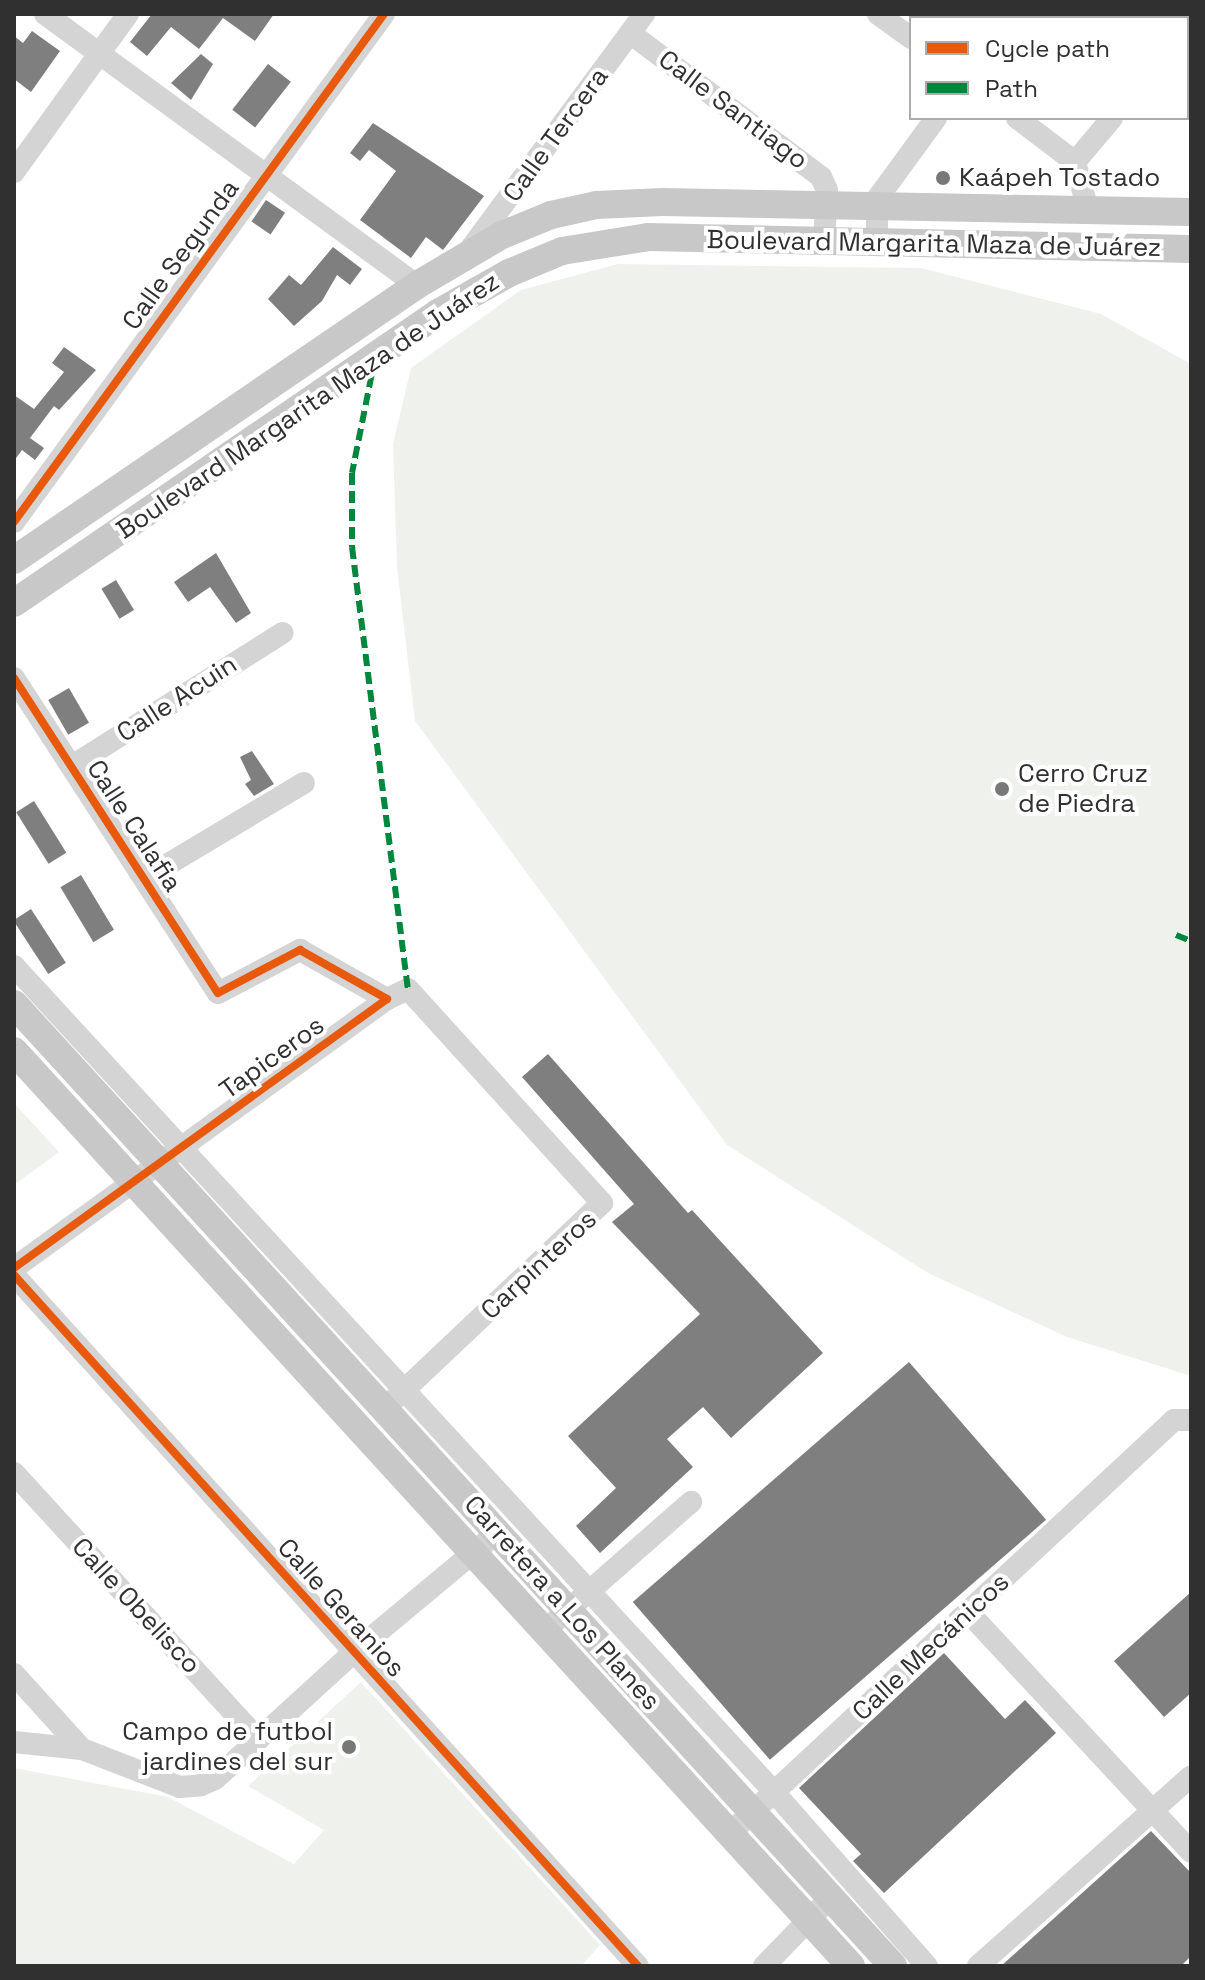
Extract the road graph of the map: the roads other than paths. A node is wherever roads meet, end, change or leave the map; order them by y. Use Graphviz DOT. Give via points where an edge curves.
graph roads {
  1 [pos="45,14"];
  2 [pos="128,14"];
  3 [pos="384,14"];
  4 [pos="644,14"];
  5 [pos="878,14"];
  6 [pos="630,33"];
  7 [pos="909,37"];
  8 [pos="99,55"];
  9 [pos="935,120"];
  10 [pos="1020,120"];
  11 [pos="1110,120"];
  12 [pos="1075,162"];
  13 [pos="14,172"];
  14 [pos="264,175"];
  15 [pos="827,206"];
  16 [pos="875,208"];
  17 [pos="1088,210"];
  18 [pos="1191,212"];
  19 [pos="824,242"];
  20 [pos="877,243"];
  21 [pos="1191,249"];
  22 [pos="467,255"];
  23 [pos="417,285"];
  24 [pos="14,522"];
  25 [pos="14,560"];
  26 [pos="14,603"];
  27 [pos="282,633"];
  28 [pos="14,678"];
  29 [pos="72,766"];
  30 [pos="304,783"];
  31 [pos="145,878"];
  32 [pos="14,966"];
  33 [pos="387,999"];
  34 [pos="14,1004"];
  35 [pos="14,1051"];
  36 [pos="171,1157"];
  37 [pos="134,1182"];
  38 [pos="14,1268"];
  39 [pos="14,1275"];
  40 [pos="394,1399"];
  41 [pos="1191,1420"];
  42 [pos="14,1473"];
  43 [pos="691,1502"];
  44 [pos="498,1532"];
  45 [pos="473,1553"];
  46 [pos="578,1601"];
  47 [pos="969,1613"];
  48 [pos="544,1631"];
  49 [pos="354,1652"];
  50 [pos="14,1674"];
  51 [pos="258,1739"];
  52 [pos="14,1742"];
  53 [pos="82,1749"];
  54 [pos="1191,1776"];
  55 [pos="774,1792"];
  56 [pos="1152,1810"];
  57 [pos="752,1812"];
  58 [pos="730,1833"];
  59 [pos="1191,1852"];
  60 [pos="830,1898"];
  61 [pos="808,1920"];
  62 [pos="638,1966"];
  63 [pos="764,1966"];
  64 [pos="851,1966"];
  65 [pos="893,1966"];
  66 [pos="927,1966"];
  67 [pos="978,1966"];
  1 -- 8 [label="street"];
  2 -- 8 [label="street"];
  3 -- 14 [label="street, Calle Segunda"];
  4 -- 6 [label="street, Calle Tercera"];
  5 -- 7 [label="street"];
  6 -- 15 [label="street, Calle Santiago" via="821,177"];
  6 -- 22 [label="street, Calle Tercera"];
  8 -- 13 [label="street"];
  8 -- 14 [label="street"];
  9 -- 16 [label="street"];
  10 -- 12 [label="street"];
  11 -- 12 [label="street"];
  12 -- 17 [label="street"];
  14 -- 23 [label="street"];
  14 -- 24 [label="street, Calle Segunda"];
  15 -- 16 [label="main road, Boulevard Margarita Maza de Juárez"];
  15 -- 19 [label="street, Calle Santiago"];
  15 -- 22 [label="main road, Boulevard Margarita Maza de Juárez" via="596,205 551,215"];
  16 -- 17 [label="main road, Boulevard Margarita Maza de Juárez"];
  16 -- 20 [label="street"];
  17 -- 18 [label="main road, Boulevard Margarita Maza de Juárez"];
  19 -- 20 [label="main road, Boulevard Margarita Maza de Juárez"];
  19 -- 26 [label="main road, Boulevard Margarita Maza de Juárez" via="648,237 562,251 509,273 438,313"];
  20 -- 21 [label="main road, Boulevard Margarita Maza de Juárez"];
  22 -- 23 [label="main road, Boulevard Margarita Maza de Juárez"];
  23 -- 25 [label="main road, Boulevard Margarita Maza de Juárez"];
  27 -- 29 [label="street, Calle Acuin"];
  28 -- 29 [label="street, Calle Calafia"];
  29 -- 31 [label="street, Calle Calafia"];
  30 -- 31 [label="street"];
  31 -- 33 [label="street, Calle Calafia" via="221,993 300,950"];
  32 -- 36 [label="street"];
  33 -- 36 [label="street, Tapiceros"];
  33 -- 40 [label="street, Carpinteros" via="404,989 414,992 602,1203"];
  34 -- 36 [label="main road, Carretera a Los Planes"];
  35 -- 37 [label="main road, Carretera a Los Planes"];
  36 -- 37 [label="street, Tapiceros"];
  36 -- 40 [label="street"];
  36 -- 40 [label="main road, Carretera a Los Planes" via="231,1239"];
  37 -- 38 [label="street, Tapiceros"];
  37 -- 45 [label="main road, Carretera a Los Planes"];
  39 -- 49 [label="street, Calle Geranios"];
  40 -- 44 [label="main road, Carretera a Los Planes"];
  40 -- 46 [label="street"];
  41 -- 47 [label="street, Calle Mecánicos" via="1174,1420"];
  42 -- 51 [label="street, Calle Obelisco"];
  43 -- 46 [label="street"];
  44 -- 45 [label="street"];
  44 -- 46 [label="main road, Carretera a Los Planes"];
  45 -- 48 [label="main road, Carretera a Los Planes"];
  45 -- 49 [label="street"];
  46 -- 48 [label="street"];
  46 -- 55 [label="street"];
  46 -- 57 [label="main road, Carretera a Los Planes"];
  47 -- 55 [label="street, Calle Mecánicos"];
  47 -- 56 [label="street"];
  48 -- 58 [label="main road, Carretera a Los Planes"];
  49 -- 51 [label="street"];
  49 -- 62 [label="street, Calle Geranios"];
  50 -- 53 [label="street"];
  51 -- 53 [label="street" via="215,1779 180,1787"];
  52 -- 53 [label="street"];
  54 -- 56 [label="street"];
  55 -- 57 [label="street, Calle Mecánicos"];
  55 -- 66 [label="street"];
  56 -- 59 [label="street"];
  56 -- 67 [label="street"];
  57 -- 58 [label="street, Calle Mecánicos"];
  57 -- 60 [label="main road, Carretera a Los Planes"];
  58 -- 61 [label="main road, Carretera a Los Planes"];
  60 -- 61 [label="street"];
  60 -- 65 [label="main road, Carretera a Los Planes"];
  61 -- 63 [label="street"];
  61 -- 64 [label="main road, Carretera a Los Planes"];
}
